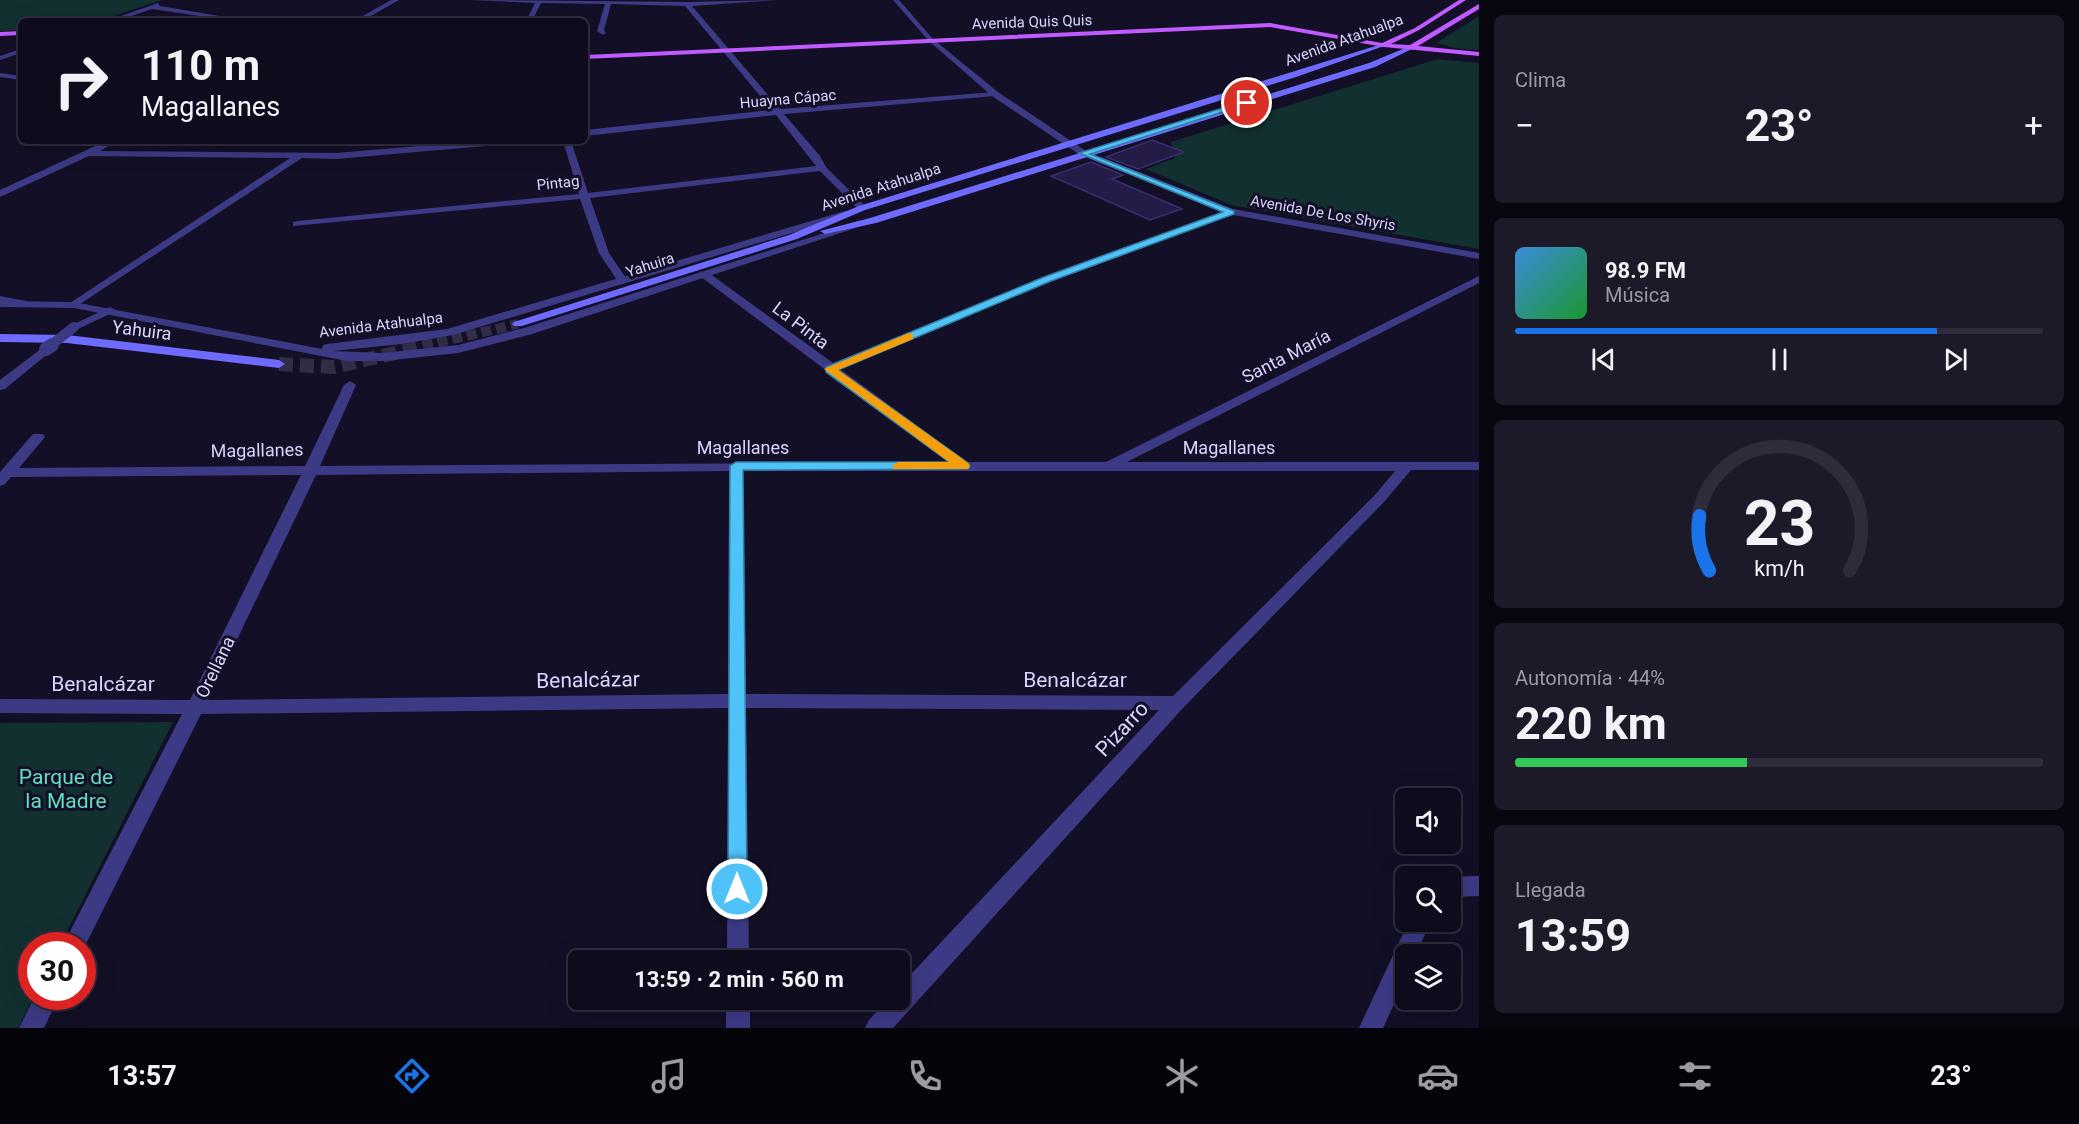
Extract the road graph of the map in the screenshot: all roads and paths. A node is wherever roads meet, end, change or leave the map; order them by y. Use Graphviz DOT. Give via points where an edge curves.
graph roads {
  1 [pos="172,0"];
  2 [pos="396,0"];
  3 [pos="473,0"];
  4 [pos="775,0"];
  5 [pos="896,0"];
  6 [pos="1463,0"];
  7 [pos="539,2"];
  8 [pos="608,3"];
  9 [pos="687,4"];
  10 [pos="1479,6"];
  11 [pos="151,7"];
  12 [pos="119,18"];
  13 [pos="225,18"];
  14 [pos="363,18"];
  15 [pos="532,18"];
  16 [pos="603,33"];
  17 [pos="18,35"];
  18 [pos="0,36"];
  19 [pos="931,40"];
  20 [pos="1384,45"];
  21 [pos="1410,48"];
  22 [pos="727,50"];
  23 [pos="18,52"];
  24 [pos="1479,54"];
  25 [pos="588,57"];
  26 [pos="0,58"];
  27 [pos="0,75"];
  28 [pos="18,78"];
  29 [pos="995,94"];
  30 [pos="777,112"];
  31 [pos="588,133"];
  32 [pos="106,144"];
  33 [pos="477,144"];
  34 [pos="568,144"];
  35 [pos="1066,144"];
  36 [pos="87,153"];
  37 [pos="1083,153"];
  38 [pos="298,157"];
  39 [pos="822,168"];
  40 [pos="0,194"];
  41 [pos="584,196"];
  42 [pos="856,210"];
  43 [pos="1231,212"];
  44 [pos="872,221"];
  45 [pos="297,224"];
  46 [pos="793,237"];
  47 [pos="1479,256"];
  48 [pos="705,275"];
  49 [pos="1479,279"];
  50 [pos="623,281"];
  51 [pos="0,299"];
  52 [pos="22,303"];
  53 [pos="0,304"];
  54 [pos="74,305"];
  55 [pos="110,310"];
  56 [pos="518,324"];
  57 [pos="0,338"];
  58 [pos="293,348"];
  59 [pos="279,364"];
  60 [pos="830,369"];
  61 [pos="350,385"];
  62 [pos="0,386"];
  63 [pos="38,437"];
  64 [pos="736,466"];
  65 [pos="963,466"];
  66 [pos="1109,466"];
  67 [pos="1479,466"];
  68 [pos="1406,467"];
  69 [pos="312,469"];
  70 [pos="3,477"];
  71 [pos="736,701"];
  72 [pos="1177,703"];
  73 [pos="0,706"];
  74 [pos="196,707"];
  75 [pos="1461,886"];
  76 [pos="1479,886"];
  77 [pos="81,932"];
  78 [pos="1415,932"];
  79 [pos="738,950"];
  80 [pos="40,1010"];
  81 [pos="738,1010"];
  82 [pos="31,1028"];
  83 [pos="738,1028"];
  84 [pos="877,1028"];
  85 [pos="1371,1028"];
  1 -- 11 [label="street"];
  2 -- 14 [label="street"];
  3 -- 7 [label="street"];
  4 -- 9 [label="street"];
  5 -- 19 [label="street, Avenida De Los Shyris"];
  6 -- 20 [label="main road, Avenida Atahualpa"];
  7 -- 8 [label="street"];
  7 -- 15 [label="street"];
  8 -- 9 [label="street"];
  8 -- 16 [label="street" via="600,31"];
  9 -- 22 [label="street"];
  10 -- 21 [label="main road"];
  11 -- 12 [label="street"];
  11 -- 13 [label="street"];
  17 -- 18 [label="main road"];
  19 -- 20 [label="main road, Avenida Quis Quis" via="1270,25"];
  19 -- 22 [label="main road, Avenida Quis Quis"];
  19 -- 29 [label="street, Avenida De Los Shyris"];
  20 -- 21 [label="main road, Avenida Quis Quis"];
  20 -- 35 [label="main road, Avenida Atahualpa"];
  21 -- 24 [label="main road, Avenida Quis Quis"];
  21 -- 37 [label="main road, Avenida Atahualpa" via="1372,65"];
  22 -- 25 [label="main road, Avenida Quis Quis"];
  22 -- 30 [label="street"];
  23 -- 26 [label="street"];
  27 -- 28 [label="street"];
  29 -- 30 [label="street, Huayna Cápac"];
  29 -- 35 [label="street, Avenida De Los Shyris"];
  30 -- 31 [label="street, Huayna Cápac"];
  30 -- 39 [label="street"];
  32 -- 36 [label="street"];
  33 -- 38 [label="street"];
  34 -- 41 [label="street"];
  35 -- 37 [label="street, Avenida De Los Shyris"];
  35 -- 42 [label="main road, Avenida Atahualpa"];
  36 -- 38 [label="street"];
  36 -- 40 [label="street"];
  37 -- 43 [label="street, Avenida De Los Shyris"];
  37 -- 44 [label="main road, Avenida Atahualpa"];
  38 -- 54 [label="street"];
  39 -- 41 [label="street, Pintag"];
  39 -- 42 [label="street"];
  41 -- 45 [label="street, Pintag"];
  41 -- 50 [label="street" via="604,253"];
  42 -- 46 [label="main road"];
  42 -- 50 [label="street, Avenida Atahualpa"];
  43 -- 47 [label="street, Avenida De Los Shyris"];
  43 -- 60 [label="street" via="1048,279"];
  44 -- 46 [label="main road"];
  44 -- 48 [label="street, Avenida Atahualpa"];
  46 -- 56 [label="main road, Yahuira"];
  48 -- 58 [label="street, Avenida Atahualpa" via="458,349 359,357"];
  48 -- 60 [label="street, La Pinta"];
  49 -- 66 [label="street, Santa María"];
  50 -- 58 [label="street, Avenida Atahualpa" via="449,332 402,340"];
  51 -- 52 [label="street"];
  52 -- 53 [label="street, Avenida Atahualpa"];
  52 -- 54 [label="street, Avenida Atahualpa"];
  54 -- 55 [label="street, Avenida Atahualpa"];
  55 -- 58 [label="street, Avenida Atahualpa"];
  55 -- 62 [label="street, bridge" via="74,327"];
  57 -- 59 [label="main road, Yahuira" via="67,339"];
  60 -- 65 [label="street, La Pinta"];
  61 -- 69 [label="street, Orellana"];
  63 -- 70 [label="street"];
  64 -- 65 [label="street, Magallanes"];
  64 -- 69 [label="street, Magallanes"];
  64 -- 71 [label="street"];
  65 -- 66 [label="street, Magallanes"];
  66 -- 68 [label="street, Magallanes"];
  67 -- 68 [label="street, Magallanes"];
  68 -- 72 [label="street, Pizarro"];
  69 -- 70 [label="street, Magallanes"];
  69 -- 74 [label="street, Orellana"];
  71 -- 72 [label="street, Benalcázar"];
  71 -- 74 [label="street, Benalcázar"];
  71 -- 79 [label="street"];
  72 -- 84 [label="street, Pizarro"];
  73 -- 74 [label="street, Benalcázar"];
  74 -- 77 [label="street, Orellana"];
  75 -- 76 [label="street"];
  78 -- 85 [label="street"];
  80 -- 82 [label="street"];
  81 -- 83 [label="street"];
}
